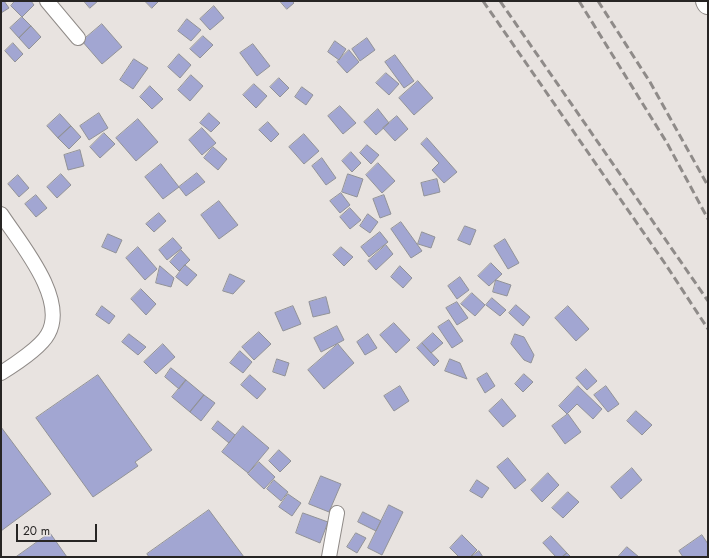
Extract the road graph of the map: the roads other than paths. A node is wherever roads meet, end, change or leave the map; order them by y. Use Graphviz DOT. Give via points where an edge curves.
graph roads {
  1 [pos="47,1"];
  2 [pos="78,38"];
  3 [pos="1,214"];
  4 [pos="1,373"];
  5 [pos="337,513"];
  6 [pos="329,557"];
  1 -- 2 [label="lane"];
  3 -- 4 [label="lane" via="46,284 52,302 53,321 48,335 20,361"];
  5 -- 6 [label="lane"];
}
